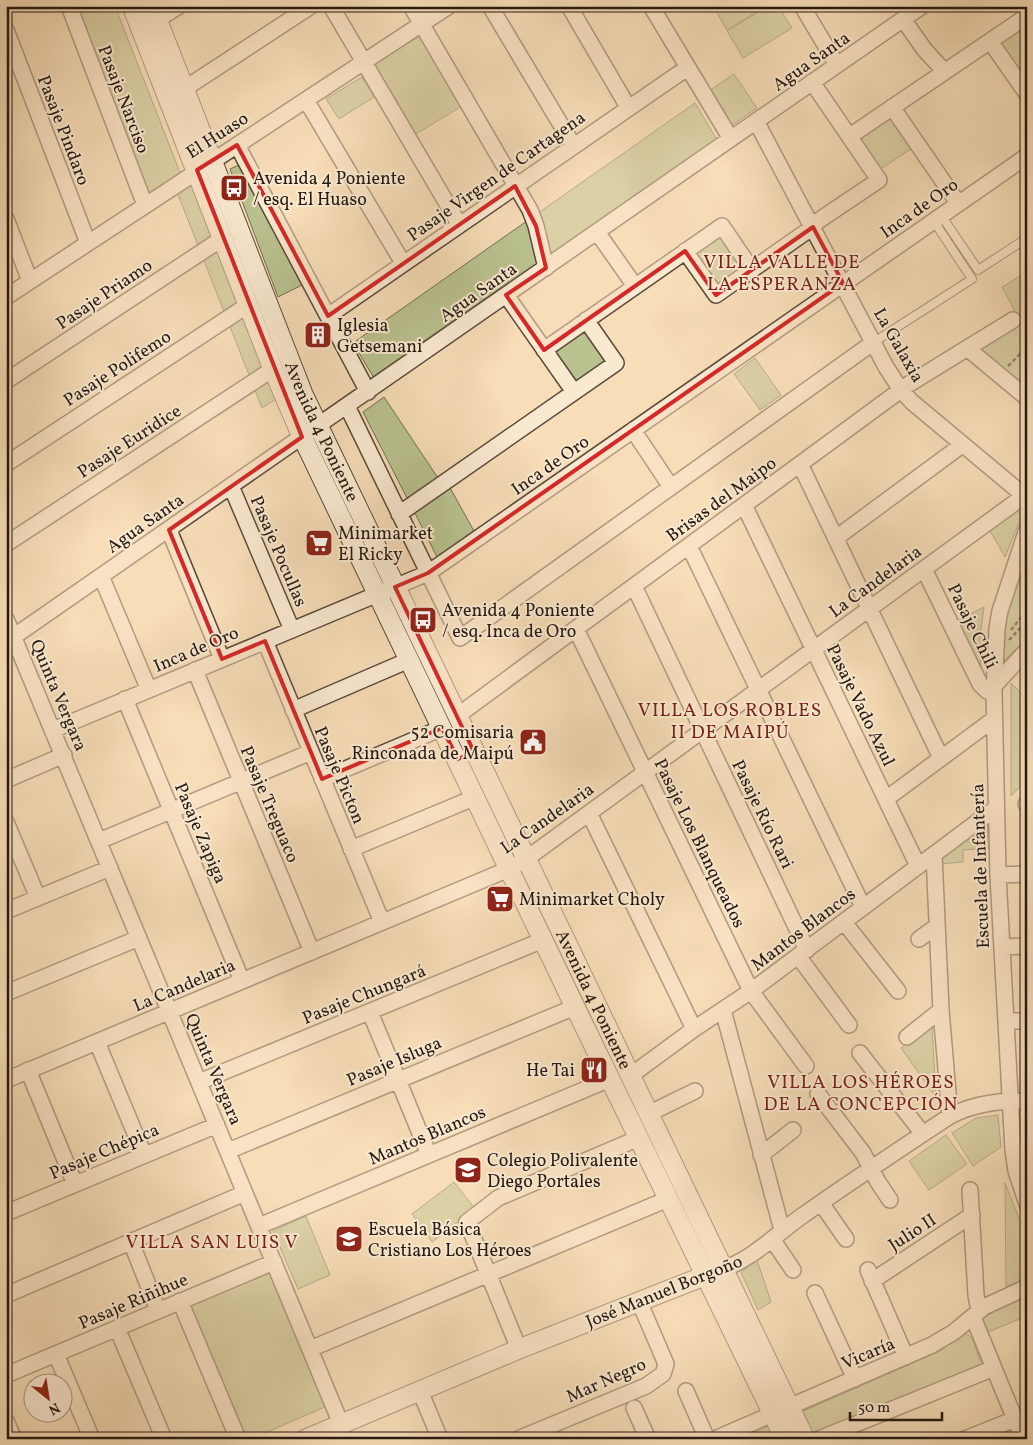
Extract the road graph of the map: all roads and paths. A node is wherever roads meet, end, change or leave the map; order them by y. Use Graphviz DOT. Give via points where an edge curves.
graph roads {
  1 [pos="69,6"];
  2 [pos="132,6"];
  3 [pos="179,6"];
  4 [pos="311,6"];
  5 [pos="331,6"];
  6 [pos="411,6"];
  7 [pos="449,6"];
  8 [pos="490,6"];
  9 [pos="569,6"];
  10 [pos="651,6"];
  11 [pos="802,6"];
  12 [pos="922,6"];
  13 [pos="154,13"];
  14 [pos="1027,16"];
  15 [pos="903,19"];
  16 [pos="422,24"];
  17 [pos="6,30"];
  18 [pos="990,41"];
  19 [pos="364,62"];
  20 [pos="837,65"];
  21 [pos="687,68"];
  22 [pos="944,71"];
  23 [pos="812,82"];
  24 [pos="1025,86"];
  25 [pos="184,89"];
  26 [pos="306,100"];
  27 [pos="628,107"];
  28 [pos="892,107"];
  29 [pos="756,122"];
  30 [pos="850,136"];
  31 [pos="731,139"];
  32 [pos="237,145"];
  33 [pos="573,145"];
  34 [pos="1027,156"];
  35 [pos="204,166"];
  36 [pos="515,186"];
  37 [pos="958,203"];
  38 [pos="145,205"];
  39 [pos="937,217"];
  40 [pos="6,219"];
  41 [pos="459,224"];
  42 [pos="813,226"];
  43 [pos="597,232"];
  44 [pos="222,238"];
  45 [pos="1027,238"];
  46 [pos="88,243"];
  47 [pos="686,251"];
  48 [pos="403,263"];
  49 [pos="546,268"];
  50 [pos="752,270"];
  51 [pos="30,281"];
  52 [pos="843,283"];
  53 [pos="635,286"];
  54 [pos="506,295"];
  55 [pos="6,297"];
  56 [pos="248,304"];
  57 [pos="328,316"];
  58 [pos="586,320"];
  59 [pos="1013,320"];
  60 [pos="874,342"];
  61 [pos="1027,347"];
  62 [pos="967,348"];
  63 [pos="544,350"];
  64 [pos="273,369"];
  65 [pos="1002,372"];
  66 [pos="6,381"];
  67 [pos="901,390"];
  68 [pos="368,392"];
  69 [pos="574,392"];
  70 [pos="1027,398"];
  71 [pos="347,406"];
  72 [pos="318,426"];
  73 [pos="633,430"];
  74 [pos="302,437"];
  75 [pos="962,445"];
  76 [pos="6,464"];
  77 [pos="800,464"];
  78 [pos="231,486"];
  79 [pos="671,487"];
  80 [pos="1026,495"];
  81 [pos="744,505"];
  82 [pos="399,514"];
  83 [pos="1027,529"];
  84 [pos="169,530"];
  85 [pos="836,538"];
  86 [pos="6,544"];
  87 [pos="689,546"];
  88 [pos="924,569"];
  89 [pos="428,573"];
  90 [pos="101,576"];
  91 [pos="634,586"];
  92 [pos="395,587"];
  93 [pos="378,594"];
  94 [pos="869,609"];
  95 [pos="6,619"];
  96 [pos="1027,621"];
  97 [pos="576,629"];
  98 [pos="292,630"];
  99 [pos="10,640"];
  100 [pos="265,641"];
  101 [pos="1004,644"];
  102 [pos="814,649"];
  103 [pos="1027,650"];
  104 [pos="222,659"];
  105 [pos="409,660"];
  106 [pos="195,670"];
  107 [pos="994,688"];
  108 [pos="149,690"];
  109 [pos="758,690"];
  110 [pos="125,700"];
  111 [pos="293,710"];
  112 [pos="457,716"];
  113 [pos="994,719"];
  114 [pos="442,728"];
  115 [pos="53,730"];
  116 [pos="702,730"];
  117 [pos="311,752"];
  118 [pos="466,755"];
  119 [pos="64,756"];
  120 [pos="941,758"];
  121 [pos="645,772"];
  122 [pos="322,779"];
  123 [pos="6,780"];
  124 [pos="241,782"];
  125 [pos="476,797"];
  126 [pos="886,799"];
  127 [pos="996,808"];
  128 [pos="172,811"];
  129 [pos="589,813"];
  130 [pos="6,822"];
  131 [pos="99,841"];
  132 [pos="351,849"];
  133 [pos="934,855"];
  134 [pos="526,859"];
  135 [pos="918,866"];
  136 [pos="110,868"];
  137 [pos="509,869"];
  138 [pos="1027,874"];
  139 [pos="998,875"];
  140 [pos="38,898"];
  141 [pos="864,907"];
  142 [pos="6,911"];
  143 [pos="382,922"];
  144 [pos="844,922"];
  145 [pos="937,926"];
  146 [pos="139,938"];
  147 [pos="919,939"];
  148 [pos="543,940"];
  149 [pos="1027,946"];
  150 [pos="1002,947"];
  151 [pos="312,952"];
  152 [pos="803,953"];
  153 [pos="242,981"];
  154 [pos="751,991"];
  155 [pos="898,991"];
  156 [pos="6,993"];
  157 [pos="575,1007"];
  158 [pos="723,1010"];
  159 [pos="941,1010"];
  160 [pos="170,1011"];
  161 [pos="370,1012"];
  162 [pos="1006,1021"];
  163 [pos="1027,1021"];
  164 [pos="849,1025"];
  165 [pos="694,1029"];
  166 [pos="907,1036"];
  167 [pos="97,1042"];
  168 [pos="860,1053"];
  169 [pos="806,1066"];
  170 [pos="28,1070"];
  171 [pos="630,1076"];
  172 [pos="610,1079"];
  173 [pos="6,1080"];
  174 [pos="398,1080"];
  175 [pos="199,1082"];
  176 [pos="695,1091"];
  177 [pos="818,1094"];
  178 [pos="1027,1100"];
  179 [pos="1010,1101"];
  180 [pos="648,1114"];
  181 [pos="950,1116"];
  182 [pos="217,1124"];
  183 [pos="793,1130"];
  184 [pos="923,1134"];
  185 [pos="639,1138"];
  186 [pos="228,1151"];
  187 [pos="144,1155"];
  188 [pos="429,1155"];
  189 [pos="761,1155"];
  190 [pos="871,1168"];
  191 [pos="75,1184"];
  192 [pos="970,1190"];
  193 [pos="245,1193"];
  194 [pos="668,1200"];
  195 [pos="890,1200"];
  196 [pos="821,1203"];
  197 [pos="1027,1204"];
  198 [pos="6,1213"];
  199 [pos="972,1215"];
  200 [pos="259,1226"];
  201 [pos="777,1235"];
  202 [pos="846,1239"];
  203 [pos="130,1242"];
  204 [pos="274,1262"];
  205 [pos="793,1270"];
  206 [pos="714,1272"];
  207 [pos="489,1276"];
  208 [pos="1027,1287"];
  209 [pos="815,1293"];
  210 [pos="6,1295"];
  211 [pos="180,1301"];
  212 [pos="639,1301"];
  213 [pos="158,1310"];
  214 [pos="976,1314"];
  215 [pos="117,1328"];
  216 [pos="310,1349"];
  217 [pos="519,1349"];
  218 [pos="56,1354"];
  219 [pos="906,1357"];
  220 [pos="994,1368"];
  221 [pos="6,1375"];
  222 [pos="855,1379"];
  223 [pos="420,1391"];
  224 [pos="686,1391"];
  225 [pos="634,1408"];
  226 [pos="781,1410"];
  227 [pos="1015,1419"];
  228 [pos="6,1421"];
  229 [pos="341,1424"];
  230 [pos="14,1439"];
  231 [pos="92,1439"];
  232 [pos="164,1439"];
  233 [pos="238,1439"];
  234 [pos="306,1439"];
  235 [pos="440,1439"];
  236 [pos="518,1439"];
  237 [pos="648,1439"];
  238 [pos="707,1439"];
  239 [pos="715,1439"];
  240 [pos="785,1439"];
  241 [pos="805,1439"];
  242 [pos="819,1439"];
  243 [pos="965,1439"];
  244 [pos="1023,1439"];
  1 -- 38 [label="street, Pasaje Narciso"];
  2 -- 35 [label="street, Avenida 4 Poniente"];
  3 -- 13 [label="street"];
  4 -- 25 [label="street"];
  5 -- 19 [label="street"];
  6 -- 16 [label="street"];
  7 -- 16 [label="street, El Huaso"];
  8 -- 33 [label="street"];
  9 -- 27 [label="street"];
  10 -- 21 [label="street"];
  11 -- 20 [label="street"];
  12 -- 15 [label="street, Agua Santa"];
  13 -- 25 [label="street, Avenida 4 Poniente"];
  14 -- 18 [label="street"];
  15 -- 20 [label="street, Agua Santa"];
  15 -- 22 [label="street"];
  16 -- 19 [label="street, El Huaso"];
  16 -- 36 [label="street"];
  17 -- 46 [label="street, Pasaje Pindaro"];
  18 -- 22 [label="street"];
  18 -- 24 [label="street"];
  19 -- 26 [label="street, El Huaso"];
  19 -- 41 [label="street"];
  20 -- 23 [label="street, Agua Santa"];
  21 -- 27 [label="street, Pasaje Virgen de Cartagena"];
  21 -- 31 [label="street"];
  22 -- 28 [label="street"];
  23 -- 29 [label="street, Agua Santa"];
  23 -- 30 [label="street"];
  25 -- 35 [label="street, Avenida 4 Poniente"];
  26 -- 32 [label="street, El Huaso"];
  26 -- 48 [label="street"];
  27 -- 33 [label="street, Pasaje Virgen de Cartagena"];
  28 -- 30 [label="street"];
  28 -- 37 [label="street"];
  29 -- 31 [label="street, Agua Santa"];
  29 -- 42 [label="street, La Galaxia"];
  30 -- 42 [label="street" via="879,180"];
  31 -- 43 [label="street, Agua Santa"];
  32 -- 35 [label="street, El Huaso"];
  32 -- 57 [label="street"];
  33 -- 36 [label="street, Pasaje Virgen de Cartagena"];
  34 -- 37 [label="street, Inca de Oro"];
  35 -- 38 [label="street, El Huaso"];
  35 -- 44 [label="street, Avenida 4 Poniente"];
  35 -- 72 [label="street, Avenida 4 Poniente"];
  36 -- 41 [label="street, Pasaje Virgen de Cartagena"];
  36 -- 49 [label="street" via="530,210"];
  37 -- 39 [label="street, Inca de Oro"];
  38 -- 46 [label="street, El Huaso"];
  39 -- 45 [label="lane" via="978,270"];
  39 -- 52 [label="street, Inca de Oro"];
  39 -- 60 [label="lane" via="972,279"];
  40 -- 51 [label="street"];
  41 -- 48 [label="street, Pasaje Virgen de Cartagena"];
  42 -- 50 [label="street"];
  42 -- 52 [label="street, La Galaxia"];
  43 -- 49 [label="street, Agua Santa"];
  43 -- 53 [label="street"];
  44 -- 56 [label="street, Avenida 4 Poniente"];
  44 -- 66 [label="street, Pasaje Priamo"];
  46 -- 51 [label="street, El Huaso"];
  47 -- 50 [label="street" via="722,226"];
  47 -- 50 [label="street" via="716,295"];
  47 -- 53 [label="street"];
  48 -- 57 [label="street, Pasaje Virgen de Cartagena"];
  49 -- 54 [label="street, Agua Santa"];
  51 -- 55 [label="street, El Huaso"];
  52 -- 60 [label="street, La Galaxia"];
  52 -- 73 [label="street, Inca de Oro"];
  53 -- 58 [label="street"];
  54 -- 63 [label="street"];
  54 -- 68 [label="street, Agua Santa"];
  56 -- 64 [label="street, Avenida 4 Poniente"];
  56 -- 76 [label="street, Pasaje Polifemo"];
  57 -- 68 [label="street"];
  58 -- 63 [label="street"];
  58 -- 69 [label="street" via="616,362"];
  59 -- 62 [label="street, Brisas del Maipo"];
  60 -- 67 [label="street, La Galaxia"];
  60 -- 79 [label="street"];
  61 -- 65 [label="path"];
  62 -- 67 [label="street, Brisas del Maipo"];
  62 -- 70 [label="street"];
  63 -- 69 [label="street"];
  64 -- 74 [label="street, Avenida 4 Poniente"];
  64 -- 86 [label="street, Pasaje Euridice"];
  67 -- 75 [label="street, La Galaxia"];
  67 -- 77 [label="street, Brisas del Maipo"];
  68 -- 71 [label="street, Agua Santa"];
  69 -- 82 [label="street"];
  71 -- 72 [label="street, Agua Santa"];
  71 -- 82 [label="street"];
  72 -- 74 [label="street, Agua Santa"];
  72 -- 92 [label="street, Avenida 4 Poniente"];
  73 -- 79 [label="street"];
  73 -- 89 [label="street, Inca de Oro"];
  74 -- 78 [label="street, Agua Santa"];
  74 -- 93 [label="street, Avenida 4 Poniente"];
  75 -- 80 [label="street, La Galaxia"];
  75 -- 85 [label="street"];
  77 -- 81 [label="street, Brisas del Maipo"];
  77 -- 85 [label="street"];
  78 -- 84 [label="street, Agua Santa"];
  78 -- 98 [label="street, Pasaje Pocullas"];
  79 -- 89 [label="street" via="460,638"];
  80 -- 88 [label="street, La Candelaria"];
  81 -- 87 [label="street, Brisas del Maipo"];
  81 -- 102 [label="street, Pasaje Vado Azul"];
  82 -- 89 [label="street"];
  83 -- 107 [label="street, Escuela de Infantería" via="1000,611"];
  84 -- 90 [label="street, Agua Santa"];
  84 -- 104 [label="street"];
  85 -- 94 [label="street"];
  87 -- 91 [label="street, Brisas del Maipo"];
  87 -- 109 [label="street"];
  88 -- 94 [label="street, La Candelaria"];
  88 -- 107 [label="street, Pasaje Chili" via="982,687 987,691"];
  89 -- 92 [label="street, Inca de Oro"];
  90 -- 99 [label="street, Agua Santa"];
  90 -- 108 [label="street"];
  91 -- 97 [label="street, Brisas del Maipo"];
  91 -- 116 [label="street, Pasaje Río Rari"];
  92 -- 93 [label="street, Inca de Oro"];
  92 -- 112 [label="street, Avenida 4 Poniente"];
  93 -- 98 [label="street, Inca de Oro"];
  93 -- 105 [label="street, Avenida 4 Poniente"];
  94 -- 102 [label="street, La Candelaria"];
  94 -- 120 [label="street"];
  95 -- 99 [label="street, Quinta Vergara"];
  96 -- 101 [label="path"];
  97 -- 112 [label="street, Brisas del Maipo"];
  97 -- 121 [label="street, Pasaje Los Blanqueados"];
  98 -- 100 [label="street, Inca de Oro"];
  99 -- 115 [label="street, Quinta Vergara"];
  100 -- 104 [label="street, Inca de Oro"];
  100 -- 111 [label="street, Pasaje Picton"];
  102 -- 109 [label="street, La Candelaria"];
  102 -- 126 [label="street, Pasaje Vado Azul"];
  103 -- 107 [label="street"];
  104 -- 106 [label="street, Inca de Oro"];
  105 -- 111 [label="street"];
  105 -- 114 [label="street, Avenida 4 Poniente"];
  106 -- 108 [label="street, Inca de Oro"];
  106 -- 124 [label="street, Pasaje Treguaco"];
  107 -- 113 [label="street, Escuela de Infantería"];
  108 -- 110 [label="street, Inca de Oro"];
  109 -- 116 [label="street, La Candelaria"];
  109 -- 141 [label="street"];
  110 -- 115 [label="street, Inca de Oro"];
  110 -- 128 [label="street, Pasaje Zapiga"];
  111 -- 117 [label="street, Pasaje Picton"];
  112 -- 118 [label="street, Avenida 4 Poniente"];
  113 -- 120 [label="street"];
  113 -- 127 [label="street, Escuela de Infantería"];
  114 -- 118 [label="street, Avenida 4 Poniente"];
  114 -- 122 [label="street"];
  115 -- 119 [label="street, Quinta Vergara"];
  116 -- 121 [label="street, La Candelaria"];
  116 -- 152 [label="street, Pasaje Río Rari"];
  117 -- 122 [label="street, Pasaje Picton"];
  117 -- 124 [label="street"];
  118 -- 125 [label="street, Avenida 4 Poniente"];
  118 -- 134 [label="street, Avenida 4 Poniente"];
  119 -- 123 [label="street"];
  119 -- 131 [label="street, Quinta Vergara"];
  120 -- 126 [label="street"];
  121 -- 129 [label="street, La Candelaria"];
  121 -- 154 [label="street, Pasaje Los Blanqueados"];
  122 -- 132 [label="street, Pasaje Picton"];
  124 -- 128 [label="street"];
  124 -- 151 [label="street, Pasaje Treguaco"];
  125 -- 132 [label="street"];
  125 -- 137 [label="street, Avenida 4 Poniente"];
  126 -- 135 [label="street, Pasaje Vado Azul"];
  127 -- 133 [label="street, Mantos Blancos"];
  127 -- 139 [label="street, Escuela de Infantería"];
  128 -- 131 [label="street"];
  128 -- 153 [label="street, Pasaje Zapiga"];
  129 -- 134 [label="street, La Candelaria"];
  129 -- 165 [label="street"];
  130 -- 140 [label="street"];
  131 -- 136 [label="street, Quinta Vergara"];
  132 -- 143 [label="street, Pasaje Picton"];
  133 -- 135 [label="street, Mantos Blancos"];
  133 -- 145 [label="street"];
  134 -- 137 [label="street, La Candelaria"];
  134 -- 171 [label="street, Avenida 4 Poniente"];
  135 -- 141 [label="street, Mantos Blancos"];
  136 -- 140 [label="street"];
  136 -- 146 [label="street, Quinta Vergara"];
  137 -- 143 [label="street, La Candelaria"];
  137 -- 148 [label="street, Avenida 4 Poniente"];
  138 -- 139 [label="street"];
  139 -- 150 [label="street, Escuela de Infantería"];
  140 -- 142 [label="street"];
  141 -- 144 [label="street, Mantos Blancos"];
  143 -- 151 [label="street, La Candelaria"];
  144 -- 152 [label="street, Mantos Blancos"];
  144 -- 155 [label="street"];
  145 -- 147 [label="street"];
  145 -- 159 [label="street"];
  146 -- 156 [label="street"];
  146 -- 160 [label="street, Quinta Vergara"];
  148 -- 157 [label="street, Avenida 4 Poniente"];
  148 -- 161 [label="street, Pasaje Chungará"];
  149 -- 150 [label="street"];
  150 -- 162 [label="street, Escuela de Infantería"];
  151 -- 153 [label="street, La Candelaria"];
  152 -- 154 [label="street, Mantos Blancos"];
  152 -- 164 [label="street, Pasaje Río Rari"];
  153 -- 160 [label="street, La Candelaria"];
  154 -- 158 [label="street, Mantos Blancos"];
  154 -- 169 [label="street, Pasaje Los Blanqueados"];
  157 -- 172 [label="street, Avenida 4 Poniente"];
  157 -- 174 [label="street, Pasaje Isluga"];
  158 -- 165 [label="street, Mantos Blancos"];
  158 -- 189 [label="street"];
  159 -- 166 [label="street"];
  159 -- 181 [label="street"];
  160 -- 167 [label="street, La Candelaria"];
  160 -- 175 [label="street, Quinta Vergara"];
  161 -- 174 [label="street"];
  161 -- 175 [label="street, Pasaje Chungará"];
  162 -- 163 [label="street"];
  162 -- 179 [label="street, Escuela de Infantería"];
  165 -- 171 [label="street, Mantos Blancos"];
  167 -- 170 [label="street, La Candelaria"];
  167 -- 187 [label="street"];
  168 -- 184 [label="street"];
  170 -- 173 [label="street, La Candelaria"];
  170 -- 191 [label="street"];
  171 -- 180 [label="street, Avenida 4 Poniente"];
  172 -- 185 [label="street, Avenida 4 Poniente"];
  172 -- 188 [label="street, Mantos Blancos"];
  174 -- 186 [label="street, Pasaje Isluga"];
  174 -- 188 [label="street"];
  175 -- 182 [label="street, Quinta Vergara"];
  176 -- 180 [label="street"];
  177 -- 190 [label="street"];
  178 -- 179 [label="street, José Manuel Borgoño"];
  179 -- 181 [label="street, José Manuel Borgoño" via="981,1104"];
  179 -- 197 [label="street, Escuela de Infantería" via="1014,1161"];
  180 -- 206 [label="street, Avenida 4 Poniente"];
  181 -- 184 [label="street, José Manuel Borgoño"];
  182 -- 186 [label="street, Quinta Vergara"];
  182 -- 187 [label="street, Pasaje Chépica"];
  183 -- 189 [label="street"];
  184 -- 190 [label="street, José Manuel Borgoño"];
  185 -- 194 [label="street, Avenida 4 Poniente"];
  185 -- 207 [label="street" via="498,1198 467,1222"];
  186 -- 193 [label="street, Quinta Vergara"];
  187 -- 191 [label="street, Pasaje Chépica"];
  188 -- 200 [label="street, Mantos Blancos"];
  189 -- 201 [label="street"];
  190 -- 195 [label="street"];
  190 -- 196 [label="street, José Manuel Borgoño"];
  191 -- 198 [label="street, Pasaje Chépica"];
  192 -- 199 [label="street"];
  193 -- 200 [label="street, Quinta Vergara"];
  193 -- 203 [label="street"];
  194 -- 206 [label="street, Avenida 4 Poniente"];
  194 -- 207 [label="street"];
  196 -- 201 [label="street, José Manuel Borgoño"];
  196 -- 202 [label="street"];
  199 -- 214 [label="street"];
  199 -- 219 [label="street, Julio II" via="870,1276"];
  200 -- 204 [label="street, Quinta Vergara"];
  201 -- 205 [label="street"];
  201 -- 206 [label="street, José Manuel Borgoño" via="740,1263"];
  203 -- 210 [label="street"];
  203 -- 213 [label="street"];
  204 -- 211 [label="street, Pasaje Riñihue"];
  204 -- 216 [label="street, Quinta Vergara"];
  206 -- 212 [label="street, José Manuel Borgoño"];
  206 -- 226 [label="street, Avenida 4 Poniente"];
  207 -- 216 [label="street"];
  207 -- 217 [label="street"];
  208 -- 214 [label="street, Vicaría"];
  209 -- 222 [label="street"];
  211 -- 213 [label="street, Pasaje Riñihue"];
  211 -- 233 [label="street"];
  212 -- 217 [label="street, José Manuel Borgoño"];
  212 -- 236 [label="street, Mar Negro" via="666,1364 663,1374 646,1386"];
  213 -- 215 [label="street, Pasaje Riñihue"];
  214 -- 219 [label="street, Vicaría" via="943,1339"];
  214 -- 220 [label="street"];
  215 -- 218 [label="street, Pasaje Riñihue"];
  215 -- 232 [label="street"];
  216 -- 229 [label="street, Quinta Vergara"];
  217 -- 223 [label="street, José Manuel Borgoño"];
  218 -- 221 [label="street, Pasaje Riñihue"];
  218 -- 231 [label="street"];
  219 -- 222 [label="street, Vicaría"];
  220 -- 227 [label="street"];
  220 -- 242 [label="street"];
  222 -- 226 [label="street, Vicaría"];
  223 -- 229 [label="street, José Manuel Borgoño"];
  223 -- 235 [label="street"];
  224 -- 238 [label="street"];
  225 -- 237 [label="street"];
  226 -- 239 [label="street, Vicaría"];
  226 -- 240 [label="street, Avenida 4 Poniente"];
  226 -- 241 [label="street, Avenida 4 Poniente"];
  227 -- 243 [label="street"];
  227 -- 244 [label="street"];
  228 -- 230 [label="street"];
  229 -- 234 [label="street, José Manuel Borgoño"];
}
